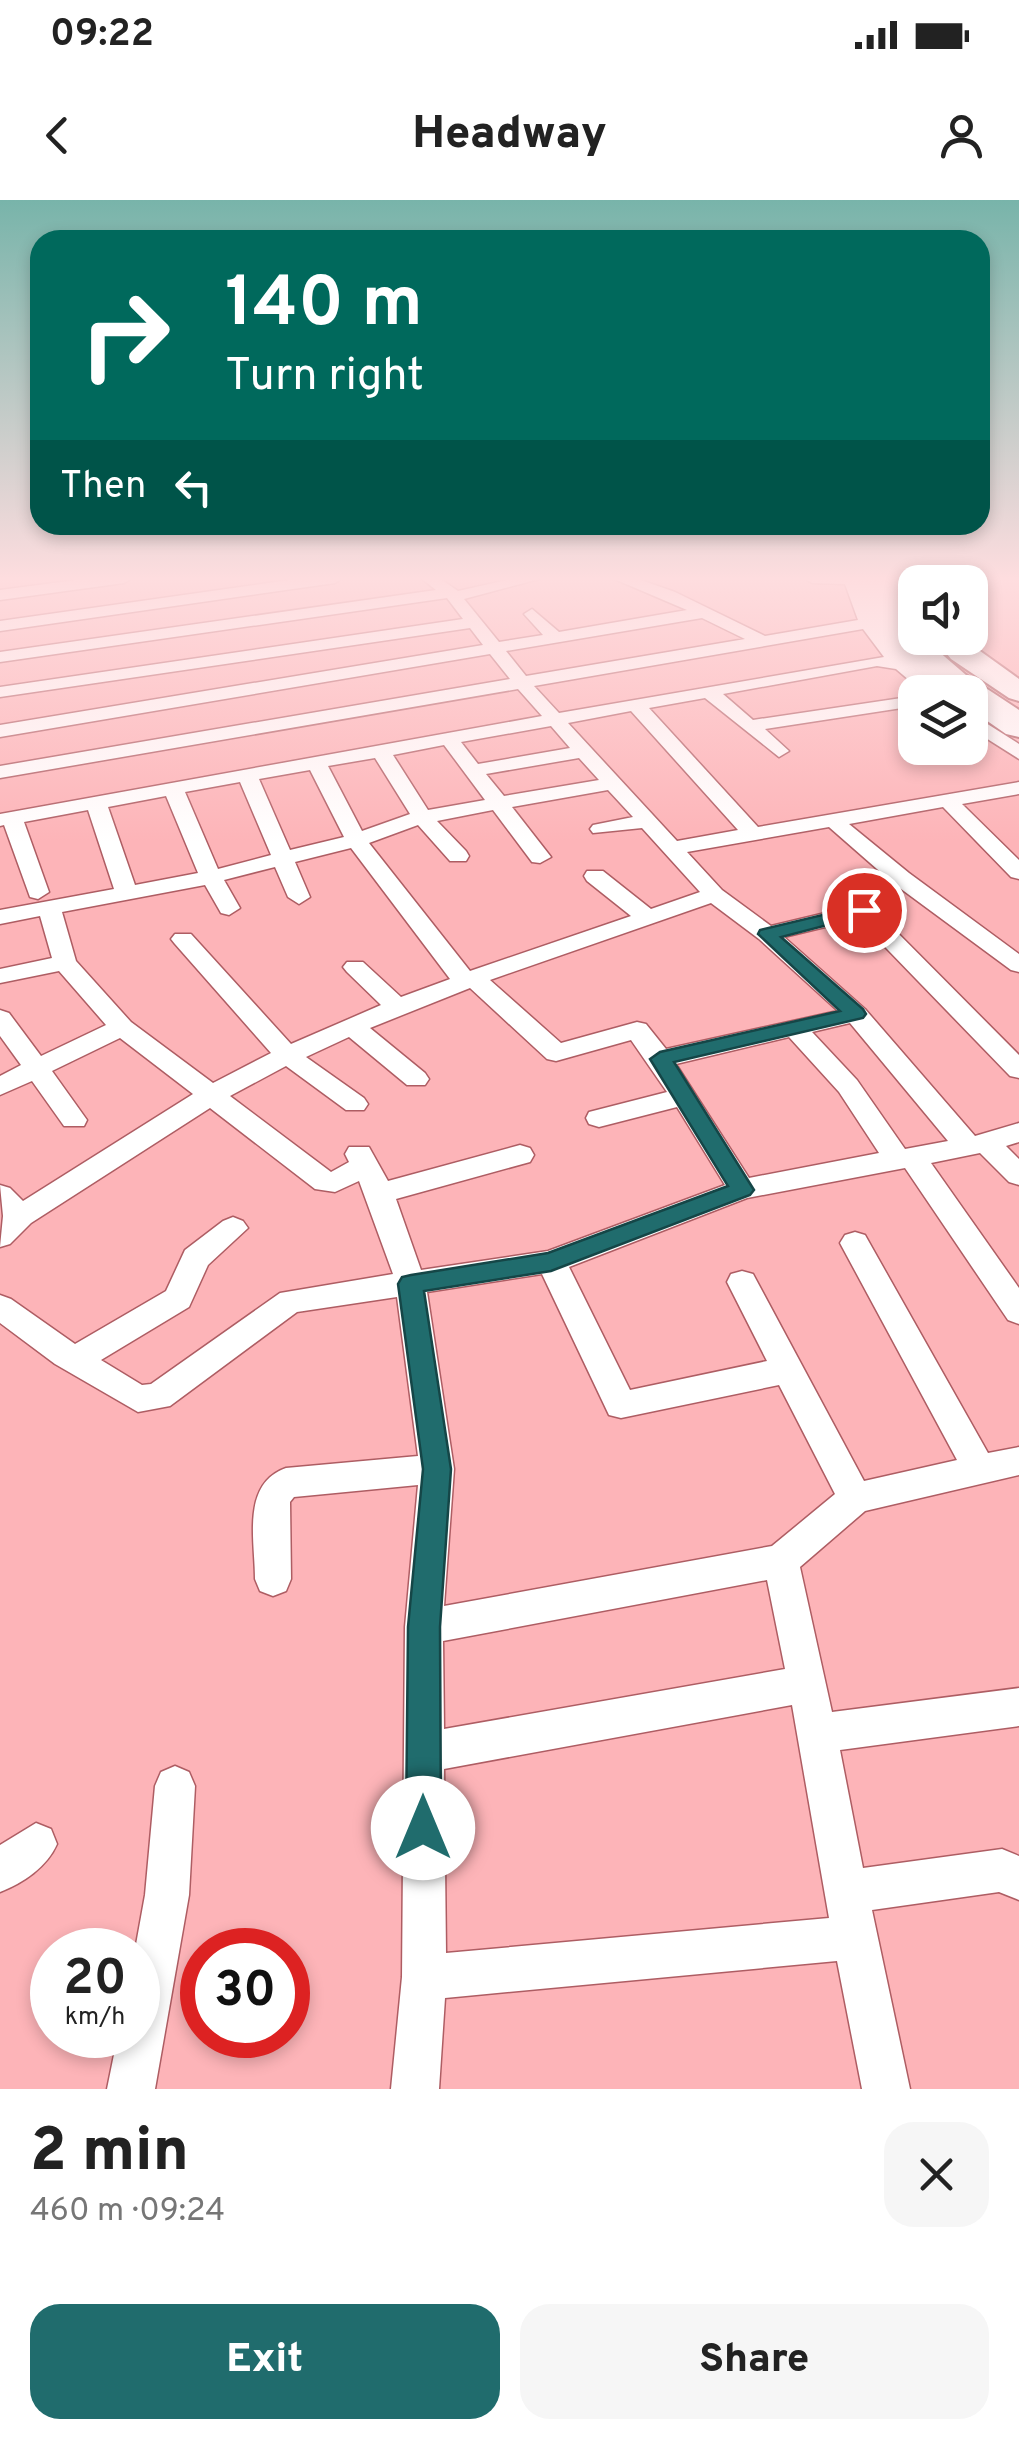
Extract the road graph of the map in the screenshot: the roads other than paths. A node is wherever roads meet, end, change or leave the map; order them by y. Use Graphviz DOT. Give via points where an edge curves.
graph roads {
  1 [pos="172,666"];
  2 [pos="231,666"];
  3 [pos="449,666"];
  4 [pos="509,666"];
  5 [pos="626,666"];
  6 [pos="847,666"];
  7 [pos="937,666"];
  8 [pos="955,666"];
  9 [pos="981,666"];
  10 [pos="524,685"];
  11 [pos="708,691"];
  12 [pos="0,692"];
  13 [pos="1019,692"];
  14 [pos="636,704"];
  15 [pos="898,704"];
  16 [pos="1019,711"];
  17 [pos="988,715"];
  18 [pos="553,718"];
  19 [pos="748,726"];
  20 [pos="1019,726"];
  21 [pos="268,728"];
  22 [pos="0,731"];
  23 [pos="988,731"];
  24 [pos="1019,736"];
  25 [pos="447,737"];
  26 [pos="380,750"];
  27 [pos="779,750"];
  28 [pos="585,751"];
  29 [pos="1019,753"];
  30 [pos="317,763"];
  31 [pos="472,770"];
  32 [pos="0,772"];
  33 [pos="247,775"];
  34 [pos="614,783"];
  35 [pos="173,788"];
  36 [pos="1019,788"];
  37 [pos="948,801"];
  38 [pos="96,802"];
  39 [pos="496,803"];
  40 [pos="422,816"];
  41 [pos="6,818"];
  42 [pos="648,821"];
  43 [pos="834,821"];
  44 [pos="600,829"];
  45 [pos="754,835"];
  46 [pos="356,840"];
  47 [pos="672,848"];
  48 [pos="458,856"];
  49 [pos="282,857"];
  50 [pos="540,858"];
  51 [pos="1019,872"];
  52 [pos="595,876"];
  53 [pos="211,877"];
  54 [pos="127,893"];
  55 [pos="714,895"];
  56 [pos="300,897"];
  57 [pos="44,900"];
  58 [pos="229,908"];
  59 [pos="0,918"];
  60 [pos="648,918"];
  61 [pos="599,934"];
  62 [pos="767,934"];
  63 [pos="183,939"];
  64 [pos="617,954"];
  65 [pos="65,963"];
  66 [pos="1019,965"];
  67 [pos="355,967"];
  68 [pos="0,976"];
  69 [pos="468,979"];
  70 [pos="398,1008"];
  71 [pos="856,1014"];
  72 [pos="0,1018"];
  73 [pos="122,1027"];
  74 [pos="354,1027"];
  75 [pos="794,1028"];
  76 [pos="287,1055"];
  77 [pos="660,1059"];
  78 [pos="36,1066"];
  79 [pos="1019,1070"];
  80 [pos="416,1079"];
  81 [pos="0,1086"];
  82 [pos="684,1096"];
  83 [pos="210,1097"];
  84 [pos="354,1104"];
  85 [pos="598,1118"];
  86 [pos="74,1120"];
  87 [pos="1019,1132"];
  88 [pos="977,1145"];
  89 [pos="520,1156"];
  90 [pos="905,1159"];
  91 [pos="368,1171"];
  92 [pos="1019,1175"];
  93 [pos="742,1190"];
  94 [pos="7,1216"];
  95 [pos="233,1228"];
  96 [pos="855,1243"];
  97 [pos="551,1262"];
  98 [pos="742,1282"];
  99 [pos="411,1284"];
  100 [pos="0,1307"];
  101 [pos="1019,1312"];
  102 [pos="75,1360"];
  103 [pos="788,1370"];
  104 [pos="1019,1461"];
  105 [pos="437,1469"];
  106 [pos="979,1469"];
  107 [pos="854,1498"];
  108 [pos="781,1561"];
  109 [pos="273,1579"];
  110 [pos="424,1627"];
  111 [pos="808,1683"];
  112 [pos="1019,1708"];
  113 [pos="819,1734"];
  114 [pos="423,1753"];
  115 [pos="176,1786"];
  116 [pos="36,1844"];
  117 [pos="0,1871"];
  118 [pos="1019,1878"];
  119 [pos="847,1892"];
  120 [pos="852,1938"];
  121 [pos="424,1977"];
  122 [pos="131,2089"];
  123 [pos="415,2089"];
  124 [pos="886,2089"];
  1 -- 12 [label="street"];
  2 -- 21 [label="street"];
  3 -- 21 [label="street"];
  4 -- 10 [label="street"];
  5 -- 10 [label="street"];
  6 -- 11 [label="street"];
  7 -- 20 [label="highway"];
  8 -- 16 [label="highway"];
  9 -- 13 [label="main road"];
  10 -- 18 [label="street"];
  10 -- 21 [label="street"];
  11 -- 14 [label="street"];
  11 -- 19 [label="street"];
  14 -- 18 [label="street"];
  14 -- 45 [label="street"];
  15 -- 19 [label="street"];
  17 -- 24 [label="main road"];
  18 -- 25 [label="street"];
  18 -- 28 [label="street"];
  19 -- 27 [label="street"];
  21 -- 22 [label="street"];
  21 -- 30 [label="street"];
  21 -- 32 [label="street"];
  21 -- 33 [label="street"];
  23 -- 29 [label="street"];
  25 -- 26 [label="street"];
  25 -- 31 [label="street"];
  26 -- 30 [label="street"];
  26 -- 40 [label="street"];
  28 -- 31 [label="street"];
  28 -- 34 [label="street"];
  30 -- 46 [label="street"];
  31 -- 39 [label="street"];
  33 -- 35 [label="street"];
  33 -- 49 [label="street"];
  34 -- 39 [label="street"];
  34 -- 42 [label="street"];
  35 -- 38 [label="street"];
  35 -- 53 [label="street"];
  36 -- 37 [label="street"];
  37 -- 43 [label="street"];
  37 -- 51 [label="street"];
  38 -- 41 [label="street"];
  38 -- 54 [label="street"];
  39 -- 40 [label="street"];
  39 -- 50 [label="street"];
  40 -- 46 [label="street"];
  40 -- 48 [label="street"];
  41 -- 57 [label="street"];
  42 -- 44 [label="street"];
  42 -- 47 [label="street"];
  43 -- 45 [label="street"];
  43 -- 66 [label="street" via="876,862"];
  45 -- 47 [label="street"];
  46 -- 49 [label="street"];
  46 -- 69 [label="street"];
  47 -- 55 [label="street"];
  49 -- 53 [label="street"];
  49 -- 56 [label="street"];
  52 -- 60 [label="street"];
  53 -- 54 [label="street"];
  53 -- 58 [label="street"];
  54 -- 57 [label="street"];
  55 -- 60 [label="street"];
  55 -- 62 [label="street"];
  57 -- 59 [label="street"];
  57 -- 65 [label="street"];
  60 -- 61 [label="street"];
  61 -- 64 [label="street"];
  61 -- 69 [label="street"];
  62 -- 71 [label="street"];
  62 -- 79 [label="street" via="864,910"];
  63 -- 76 [label="street"];
  65 -- 68 [label="street"];
  65 -- 73 [label="street"];
  67 -- 70 [label="street"];
  69 -- 70 [label="street"];
  69 -- 77 [label="street" via="556,1053 637,1030"];
  70 -- 74 [label="street"];
  71 -- 75 [label="street"];
  71 -- 88 [label="street"];
  72 -- 78 [label="street"];
  73 -- 78 [label="street"];
  73 -- 83 [label="street"];
  74 -- 76 [label="street"];
  74 -- 80 [label="street"];
  75 -- 77 [label="street"];
  75 -- 90 [label="street"];
  76 -- 83 [label="street"];
  76 -- 84 [label="street"];
  77 -- 82 [label="street"];
  78 -- 81 [label="street"];
  78 -- 86 [label="street"];
  82 -- 85 [label="street"];
  82 -- 93 [label="street"];
  83 -- 91 [label="street" via="325,1182"];
  83 -- 94 [label="street"];
  87 -- 88 [label="street"];
  88 -- 90 [label="street"];
  88 -- 92 [label="street"];
  89 -- 91 [label="street"];
  90 -- 93 [label="street"];
  90 -- 101 [label="street"];
  91 -- 99 [label="street"];
  93 -- 97 [label="street"];
  95 -- 102 [label="street" via="196,1258 178,1299"];
  96 -- 106 [label="street"];
  97 -- 99 [label="street"];
  97 -- 103 [label="street" via="621,1405"];
  98 -- 103 [label="street"];
  99 -- 102 [label="street" via="281,1306 146,1401"];
  99 -- 105 [label="street"];
  100 -- 102 [label="street"];
  103 -- 107 [label="street"];
  104 -- 106 [label="street"];
  105 -- 109 [label="street" via="276,1488"];
  105 -- 110 [label="street"];
  106 -- 107 [label="street"];
  107 -- 108 [label="street"];
  108 -- 110 [label="street"];
  108 -- 111 [label="street"];
  110 -- 114 [label="street"];
  111 -- 113 [label="street"];
  111 -- 114 [label="street"];
  112 -- 113 [label="street"];
  113 -- 119 [label="street"];
  114 -- 121 [label="street"];
  115 -- 122 [label="street" via="167,1895"];
  116 -- 117 [label="street"];
  118 -- 119 [label="street" via="1002,1870"];
  119 -- 120 [label="street"];
  120 -- 121 [label="street"];
  120 -- 124 [label="street"];
  121 -- 123 [label="street"];
}
